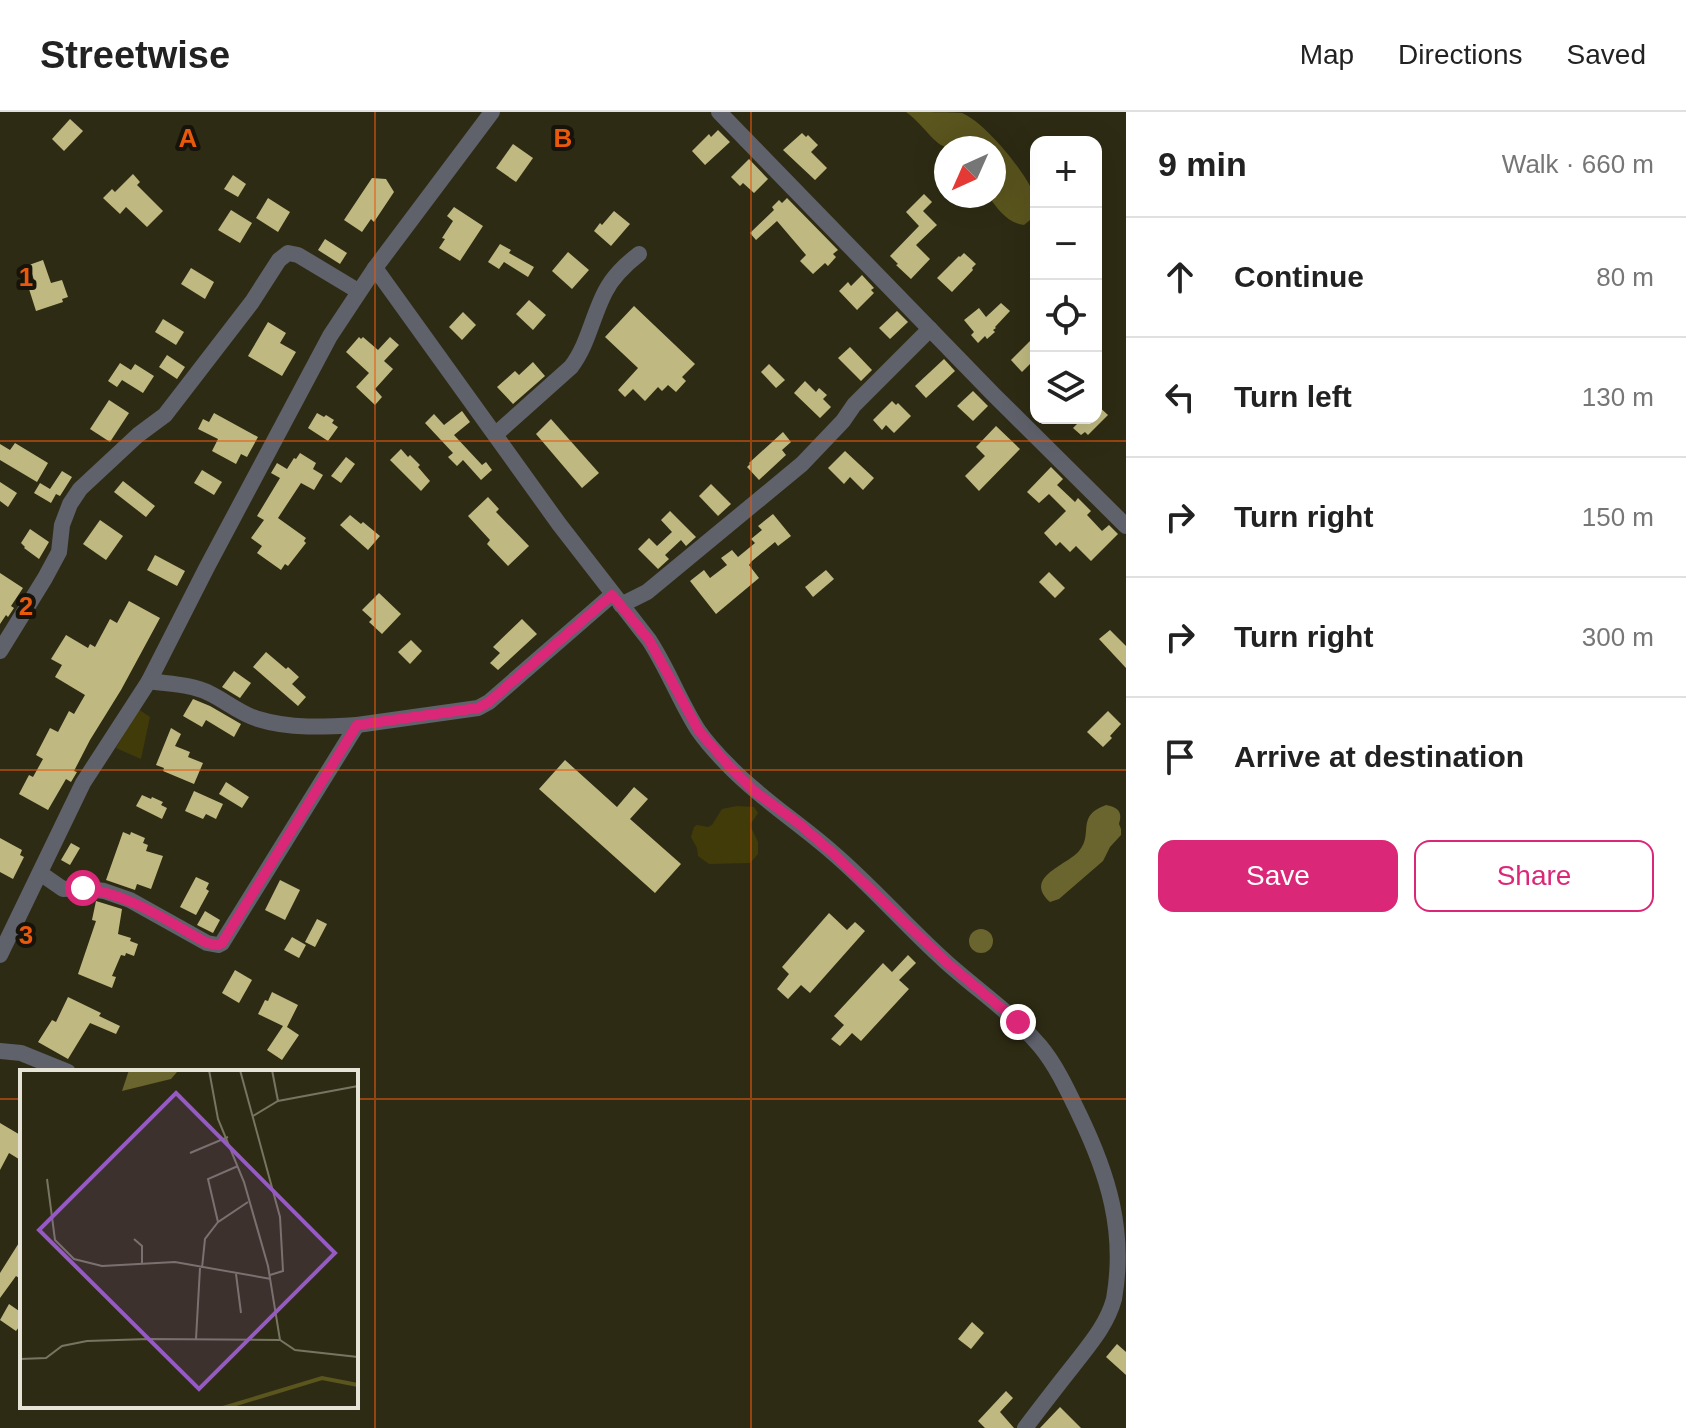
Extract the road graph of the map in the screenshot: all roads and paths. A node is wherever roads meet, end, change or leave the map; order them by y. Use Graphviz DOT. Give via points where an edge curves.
graph roads {
  1 [pos="492,112"];
  2 [pos="719,112"];
  3 [pos="639,254"];
  4 [pos="375,268"];
  5 [pos="358,291"];
  6 [pos="930,329"];
  7 [pos="496,434"];
  8 [pos="1126,526"];
  9 [pos="616,600"];
  10 [pos="0,651"];
  11 [pos="149,681"];
  12 [pos="357,725"];
  13 [pos="40,873"];
  14 [pos="0,955"];
  15 [pos="0,1051"];
  16 [pos="63,1070"];
  17 [pos="1025,1428"];
  1 -- 4 [label="street"];
  2 -- 6 [label="street"];
  3 -- 7 [label="street" via="604,293 571,367"];
  4 -- 5 [label="street"];
  4 -- 7 [label="street"];
  5 -- 10 [label="street" via="298,255 288,253 279,260 165,415 80,489 62,525 59,552"];
  5 -- 11 [label="street"];
  6 -- 8 [label="street"];
  6 -- 9 [label="street" via="802,464 647,592"];
  7 -- 9 [label="street"];
  9 -- 12 [label="street" via="478,708"];
  9 -- 17 [label="street" via="660,657 699,731 728,765 1018,1022 1042,1048 1073,1101 1111,1192 1119,1225 1118,1275 1104,1324"];
  11 -- 12 [label="street" via="197,688 269,722"];
  11 -- 13 [label="street" via="89,773"];
  12 -- 13 [label="street" via="218,945 119,896 63,889"];
  13 -- 14 [label="street"];
  15 -- 16 [label="street" via="21,1053"];
}
